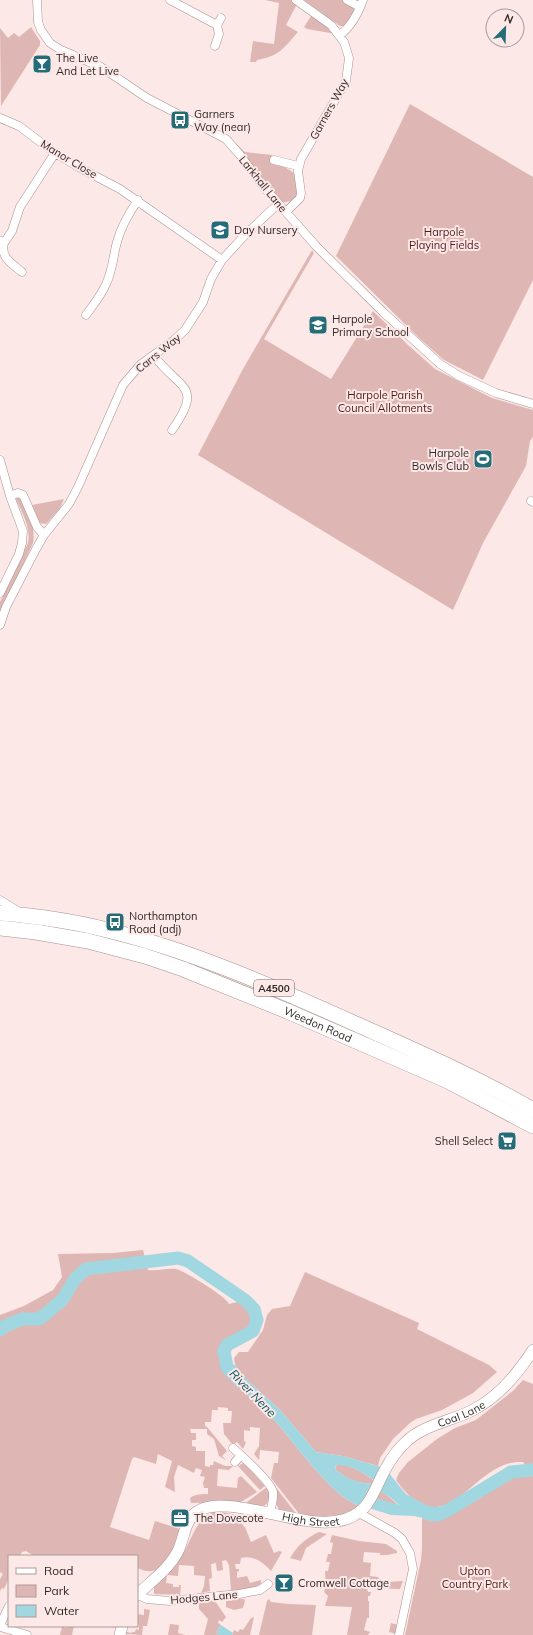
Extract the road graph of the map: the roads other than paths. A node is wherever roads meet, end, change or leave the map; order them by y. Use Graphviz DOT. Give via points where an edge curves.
graph roads {
  1 [pos="37,0"];
  2 [pos="170,0"];
  3 [pos="296,0"];
  4 [pos="347,0"];
  5 [pos="361,3"];
  6 [pos="340,35"];
  7 [pos="215,46"];
  8 [pos="0,118"];
  9 [pos="55,153"];
  10 [pos="274,160"];
  11 [pos="298,166"];
  12 [pos="138,200"];
  13 [pos="278,204"];
  14 [pos="286,212"];
  15 [pos="2,241"];
  16 [pos="222,260"];
  17 [pos="22,272"];
  18 [pos="86,315"];
  19 [pos="154,356"];
  20 [pos="533,404"];
  21 [pos="172,430"];
  22 [pos="0,460"];
  23 [pos="10,496"];
  24 [pos="44,535"];
  25 [pos="0,593"];
  26 [pos="0,625"];
  27 [pos="0,900"];
  28 [pos="0,913"];
  29 [pos="27,915"];
  30 [pos="0,928"];
  31 [pos="533,1110"];
  32 [pos="533,1126"];
  33 [pos="533,1350"];
  34 [pos="233,1448"];
  35 [pos="241,1455"];
  36 [pos="235,1462"];
  37 [pos="362,1510"];
  38 [pos="270,1514"];
  39 [pos="268,1584"];
  40 [pos="138,1594"];
  41 [pos="138,1595"];
  42 [pos="8,1608"];
  43 [pos="0,1627"];
  44 [pos="27,1635"];
  45 [pos="399,1635"];
  1 -- 13 [label="street, Larkhall Lane" via="38,22 50,43 101,67 147,98 226,139"];
  2 -- 7 [label="street" via="219,22"];
  3 -- 6 [label="street, Garners Way" via="332,25"];
  4 -- 5 [label="street"];
  5 -- 6 [label="street" via="352,23"];
  6 -- 11 [label="street, Garners Way" via="349,58 346,81"];
  8 -- 9 [label="street, Manor Close" via="19,126"];
  9 -- 12 [label="street, Manor Close"];
  9 -- 15 [label="street" via="20,207 12,231"];
  10 -- 11 [label="street"];
  11 -- 14 [label="street" via="302,192 300,198"];
  12 -- 16 [label="street, Manor Close"];
  12 -- 18 [label="street" via="121,230 106,284"];
  13 -- 14 [label="street, Larkhall Lane"];
  13 -- 16 [label="street, Carrs Way"];
  14 -- 20 [label="street, Larkhall Lane" via="316,246 440,364 496,393"];
  15 -- 17 [label="street" via="4,256"];
  16 -- 19 [label="street, Carrs Way" via="211,278 194,319"];
  19 -- 21 [label="street" via="182,385 188,396 186,410"];
  19 -- 24 [label="street, Carrs Way" via="140,365 123,384 74,496"];
  22 -- 23 [label="street"];
  23 -- 24 [label="street" via="18,493 23,495 37,527"];
  23 -- 25 [label="street" via="23,531 22,543"];
  24 -- 26 [label="street, Carrs Way" via="6,607"];
  27 -- 29 [label="street" via="6,906"];
  28 -- 29 [label="highway, Weedon Road / A4500"];
  29 -- 31 [label="highway, Weedon Road / A4500" via="127,935 265,984 450,1066"];
  30 -- 32 [label="highway, Weedon Road / A4500" via="88,941 183,969 448,1081"];
  33 -- 37 [label="street, Coal Lane" via="504,1388 488,1400 472,1411 415,1434 404,1443"];
  34 -- 35 [label="street"];
  35 -- 36 [label="street"];
  35 -- 38 [label="street" via="272,1490"];
  37 -- 38 [label="street, High Street" via="346,1519 328,1523"];
  37 -- 45 [label="street" via="402,1539 410,1553 413,1569"];
  38 -- 40 [label="street, High Street" via="219,1506 196,1512 190,1519 178,1552"];
  39 -- 41 [label="street, Hodges Lane" via="260,1590 239,1594 170,1601"];
  42 -- 43 [label="street"];
  43 -- 44 [label="street"];
}
